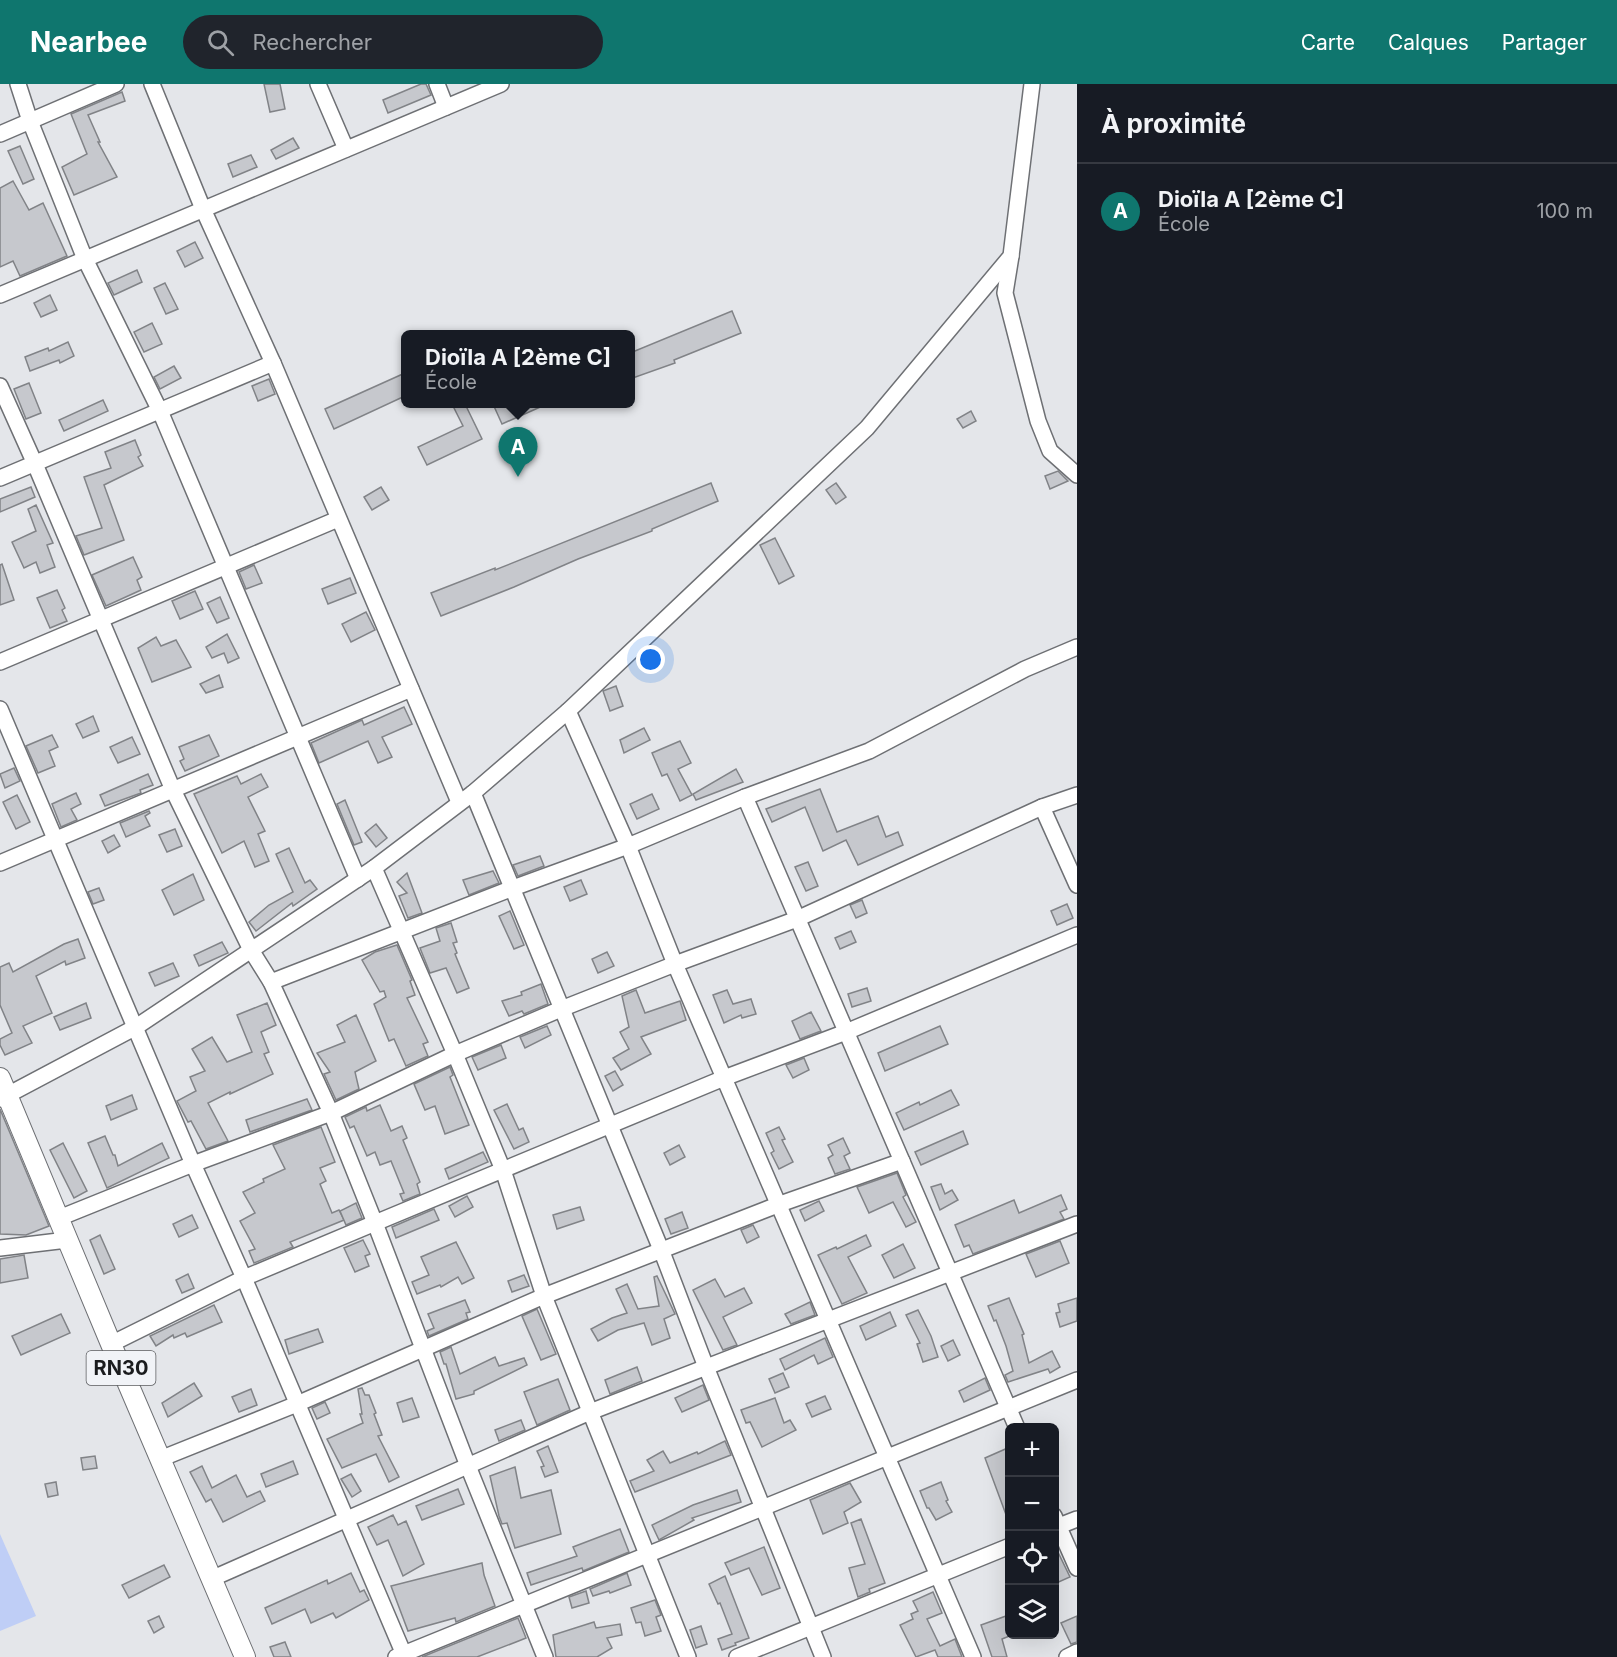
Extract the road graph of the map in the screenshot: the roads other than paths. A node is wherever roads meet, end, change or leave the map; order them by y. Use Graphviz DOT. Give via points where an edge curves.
graph roads {
  1 [pos="18,84"];
  2 [pos="116,84"];
  3 [pos="152,84"];
  4 [pos="318,84"];
  5 [pos="437,84"];
  6 [pos="501,84"];
  7 [pos="1032,84"];
  8 [pos="446,107"];
  9 [pos="30,121"];
  10 [pos="0,134"];
  11 [pos="346,149"];
  12 [pos="203,209"];
  13 [pos="1011,256"];
  14 [pos="86,259"];
  15 [pos="0,295"];
  16 [pos="273,363"];
  17 [pos="0,386"];
  18 [pos="159,411"];
  19 [pos="35,464"];
  20 [pos="1077,475"];
  21 [pos="0,478"];
  22 [pos="338,519"];
  23 [pos="225,567"];
  24 [pos="100,620"];
  25 [pos="1077,647"];
  26 [pos="0,662"];
  27 [pos="411,689"];
  28 [pos="0,709"];
  29 [pos="568,711"];
  30 [pos="298,737"];
  31 [pos="173,790"];
  32 [pos="473,793"];
  33 [pos="1077,795"];
  34 [pos="745,797"];
  35 [pos="459,802"];
  36 [pos="1042,807"];
  37 [pos="56,839"];
  38 [pos="628,846"];
  39 [pos="0,863"];
  40 [pos="374,868"];
  41 [pos="358,879"];
  42 [pos="1077,885"];
  43 [pos="513,888"];
  44 [pos="797,919"];
  45 [pos="402,931"];
  46 [pos="1077,935"];
  47 [pos="251,950"];
  48 [pos="675,964"];
  49 [pos="271,982"];
  50 [pos="561,1009"];
  51 [pos="136,1027"];
  52 [pos="846,1032"];
  53 [pos="455,1054"];
  54 [pos="724,1078"];
  55 [pos="3,1091"];
  56 [pos="331,1113"];
  57 [pos="610,1126"];
  58 [pos="902,1161"];
  59 [pos="192,1164"];
  60 [pos="503,1170"];
  61 [pos="780,1204"];
  62 [pos="59,1218"];
  63 [pos="375,1223"];
  64 [pos="1076,1226"];
  65 [pos="67,1240"];
  66 [pos="0,1248"];
  67 [pos="662,1252"];
  68 [pos="950,1273"];
  69 [pos="244,1278"];
  70 [pos="544,1296"];
  71 [pos="828,1320"];
  72 [pos="111,1344"];
  73 [pos="422,1349"];
  74 [pos="705,1367"];
  75 [pos="1077,1380"];
  76 [pos="297,1404"];
  77 [pos="1009,1408"];
  78 [pos="590,1412"];
  79 [pos="1015,1423"];
  80 [pos="887,1458"];
  81 [pos="160,1459"];
  82 [pos="468,1466"];
  83 [pos="763,1508"];
  84 [pos="1077,1519"];
  85 [pos="346,1520"];
  86 [pos="1059,1522"];
  87 [pos="1059,1529"];
  88 [pos="1005,1548"];
  89 [pos="648,1555"];
  90 [pos="1077,1568"];
  91 [pos="938,1575"];
  92 [pos="212,1579"];
  93 [pos="524,1605"];
  94 [pos="810,1627"];
  95 [pos="1077,1652"];
  96 [pos="402,1656"];
  97 [pos="244,1657"];
  98 [pos="545,1657"];
  99 [pos="688,1657"];
  100 [pos="737,1657"];
  101 [pos="823,1657"];
  102 [pos="973,1657"];
  103 [pos="1066,1657"];
  1 -- 9 [label="street"];
  2 -- 9 [label="street"];
  3 -- 12 [label="street"];
  4 -- 11 [label="street"];
  5 -- 8 [label="street"];
  6 -- 8 [label="street"];
  7 -- 13 [label="street"];
  8 -- 11 [label="street"];
  9 -- 10 [label="street"];
  9 -- 14 [label="street"];
  11 -- 12 [label="street"];
  12 -- 14 [label="street"];
  12 -- 16 [label="street"];
  13 -- 20 [label="street" via="1005,293 1038,421 1050,451"];
  13 -- 29 [label="street" via="867,428"];
  14 -- 15 [label="street"];
  14 -- 18 [label="street"];
  16 -- 18 [label="street"];
  16 -- 22 [label="street"];
  17 -- 19 [label="street"];
  18 -- 19 [label="street"];
  18 -- 23 [label="street"];
  19 -- 21 [label="street"];
  19 -- 24 [label="street"];
  22 -- 23 [label="street"];
  22 -- 27 [label="street"];
  23 -- 24 [label="street"];
  23 -- 30 [label="street"];
  24 -- 26 [label="street"];
  24 -- 31 [label="street"];
  25 -- 34 [label="street" via="1025,669 869,751"];
  27 -- 30 [label="street"];
  27 -- 35 [label="street"];
  28 -- 37 [label="street"];
  29 -- 32 [label="street"];
  29 -- 38 [label="street"];
  30 -- 31 [label="street"];
  30 -- 41 [label="street"];
  31 -- 37 [label="street"];
  31 -- 47 [label="street"];
  32 -- 35 [label="street"];
  32 -- 43 [label="street"];
  33 -- 36 [label="street"];
  34 -- 38 [label="street"];
  34 -- 44 [label="street"];
  35 -- 40 [label="street"];
  36 -- 42 [label="street"];
  36 -- 44 [label="street"];
  37 -- 39 [label="street"];
  37 -- 51 [label="street"];
  38 -- 43 [label="street"];
  38 -- 48 [label="street"];
  40 -- 41 [label="street"];
  40 -- 45 [label="street"];
  41 -- 47 [label="street"];
  43 -- 45 [label="street"];
  43 -- 50 [label="street"];
  44 -- 48 [label="street"];
  44 -- 52 [label="street"];
  45 -- 49 [label="street"];
  45 -- 53 [label="street"];
  46 -- 52 [label="street"];
  47 -- 49 [label="street"];
  47 -- 51 [label="street"];
  48 -- 50 [label="street"];
  48 -- 54 [label="street"];
  49 -- 56 [label="street"];
  50 -- 53 [label="street"];
  50 -- 57 [label="street"];
  51 -- 55 [label="street"];
  51 -- 59 [label="street"];
  52 -- 54 [label="street"];
  52 -- 58 [label="street"];
  53 -- 56 [label="street"];
  53 -- 60 [label="street"];
  54 -- 57 [label="street"];
  54 -- 61 [label="street"];
  55 -- 62 [label="main road, RN30"];
  56 -- 59 [label="street"];
  56 -- 63 [label="street"];
  57 -- 60 [label="street"];
  57 -- 67 [label="street"];
  58 -- 61 [label="street"];
  58 -- 68 [label="street"];
  59 -- 62 [label="street"];
  59 -- 69 [label="street"];
  60 -- 63 [label="street"];
  60 -- 70 [label="street"];
  61 -- 67 [label="street"];
  61 -- 71 [label="street"];
  62 -- 65 [label="main road, RN30"];
  63 -- 69 [label="street"];
  63 -- 73 [label="street"];
  64 -- 68 [label="street"];
  65 -- 66 [label="street"];
  65 -- 72 [label="main road, RN30"];
  67 -- 70 [label="street"];
  67 -- 74 [label="street"];
  68 -- 71 [label="street"];
  68 -- 77 [label="street"];
  69 -- 72 [label="street"];
  69 -- 76 [label="street"];
  70 -- 73 [label="street"];
  70 -- 78 [label="street"];
  71 -- 74 [label="street"];
  71 -- 80 [label="street"];
  72 -- 81 [label="main road, RN30"];
  73 -- 76 [label="street"];
  73 -- 82 [label="street"];
  74 -- 78 [label="street"];
  74 -- 83 [label="street"];
  75 -- 77 [label="street"];
  76 -- 81 [label="street"];
  76 -- 85 [label="street"];
  77 -- 79 [label="street"];
  77 -- 80 [label="street"];
  78 -- 82 [label="street"];
  78 -- 89 [label="street"];
  80 -- 83 [label="street"];
  80 -- 91 [label="street"];
  81 -- 92 [label="main road, RN30"];
  82 -- 85 [label="street"];
  82 -- 93 [label="street"];
  83 -- 89 [label="street"];
  83 -- 94 [label="street"];
  84 -- 86 [label="street"];
  85 -- 92 [label="street"];
  85 -- 96 [label="street"];
  87 -- 90 [label="street"];
  88 -- 91 [label="street"];
  89 -- 93 [label="street"];
  89 -- 99 [label="street"];
  91 -- 94 [label="street"];
  91 -- 102 [label="street"];
  92 -- 97 [label="main road, RN30"];
  93 -- 96 [label="street"];
  93 -- 98 [label="street"];
  94 -- 100 [label="street"];
  94 -- 101 [label="street"];
  95 -- 103 [label="street"];
}
